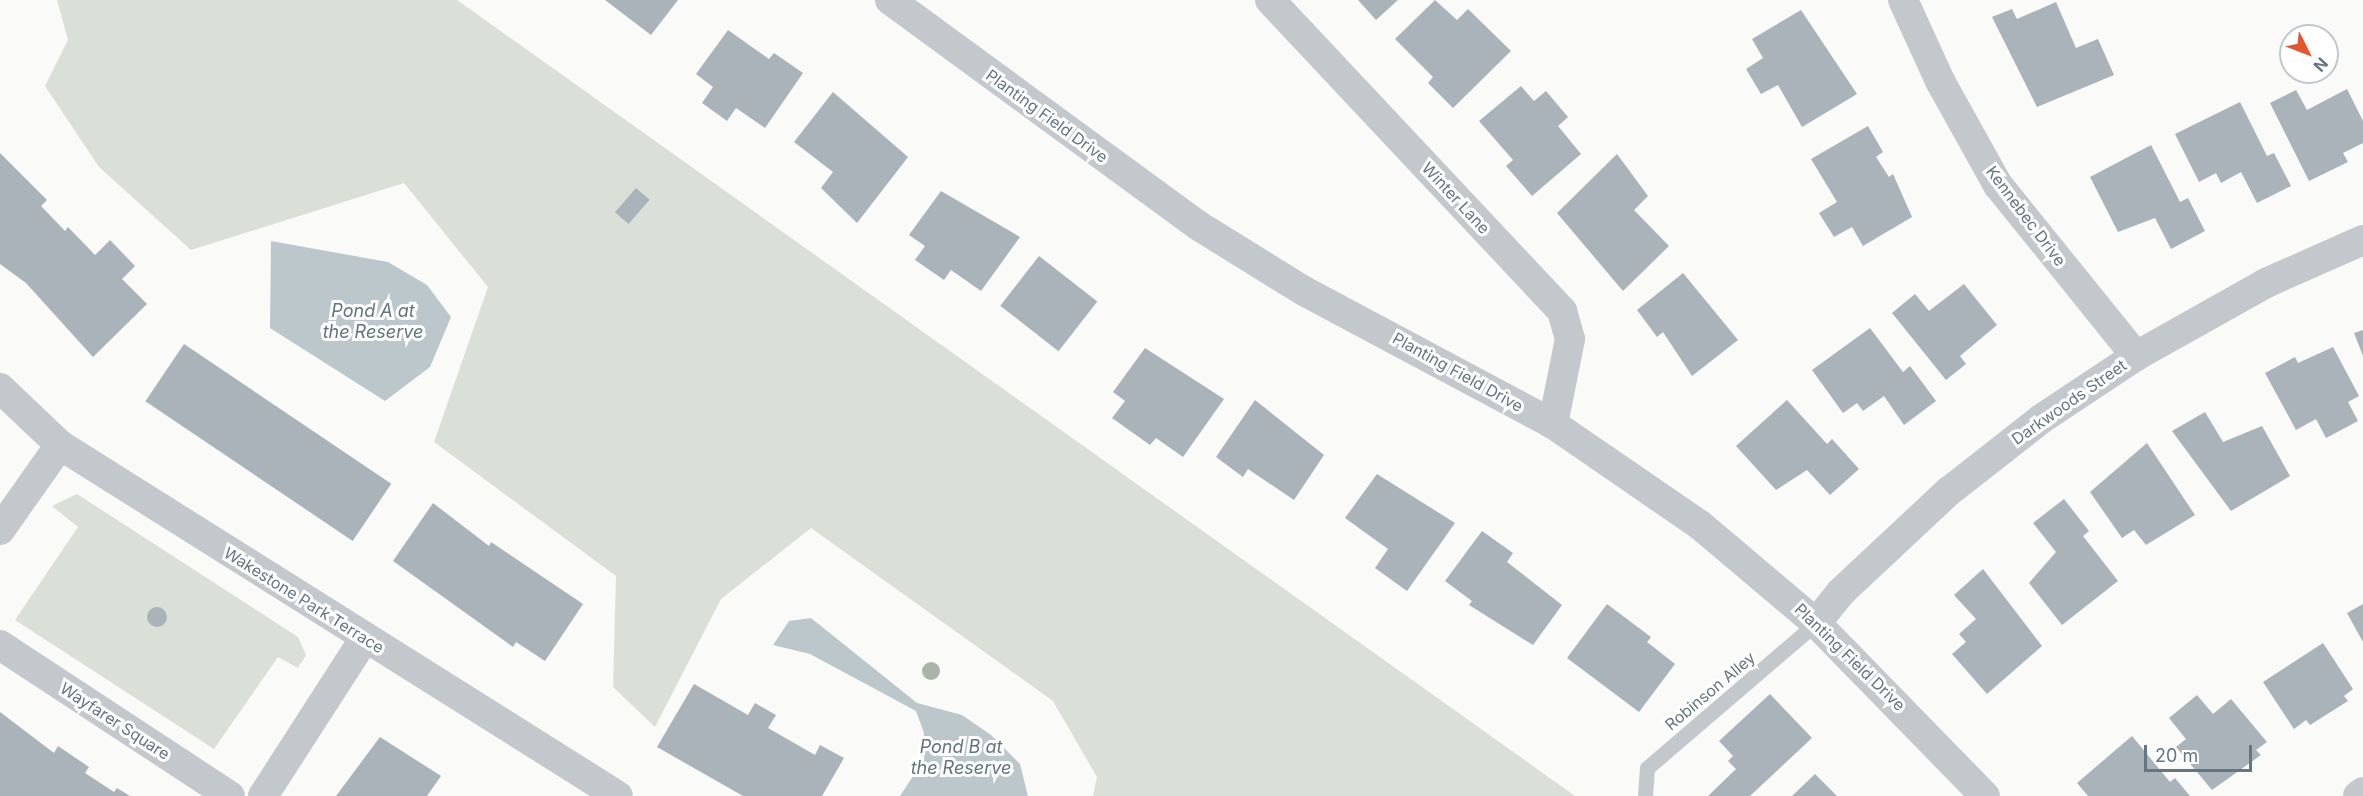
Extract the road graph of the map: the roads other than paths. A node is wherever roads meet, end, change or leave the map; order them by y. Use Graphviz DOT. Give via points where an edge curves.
graph roads {
  1 [pos="890,0"];
  2 [pos="1270,0"];
  3 [pos="1903,0"];
  4 [pos="2363,240"];
  5 [pos="2136,356"];
  6 [pos="0,388"];
  7 [pos="1553,424"];
  8 [pos="60,445"];
  9 [pos="0,530"];
  10 [pos="1816,623"];
  11 [pos="364,638"];
  12 [pos="0,645"];
  13 [pos="2363,792"];
  14 [pos="230,796"];
  15 [pos="263,796"];
  16 [pos="618,796"];
  17 [pos="1645,796"];
  18 [pos="1985,796"];
  19 [pos="2358,796"];
  1 -- 7 [label="street, Planting Field Drive" via="1199,226 1304,291"];
  2 -- 7 [label="street, Winter Lane" via="1562,310 1570,339"];
  3 -- 5 [label="street, Kennebec Drive" via="1940,81 1998,185"];
  4 -- 5 [label="street, Darkwoods Street" via="2266,284"];
  5 -- 10 [label="street, Darkwoods Street" via="2041,418 1948,492 1840,593"];
  6 -- 8 [label="street, Wakestone Park Terrace"];
  7 -- 10 [label="street, Planting Field Drive" via="1700,525"];
  8 -- 9 [label="street"];
  8 -- 11 [label="street, Wakestone Park Terrace"];
  10 -- 17 [label="lane, Robinson Alley" via="1647,768"];
  10 -- 18 [label="street, Planting Field Drive"];
  11 -- 15 [label="street"];
  11 -- 16 [label="street, Wakestone Park Terrace"];
  12 -- 14 [label="street, Wayfarer Square"];
  13 -- 19 [label="street"];
}
